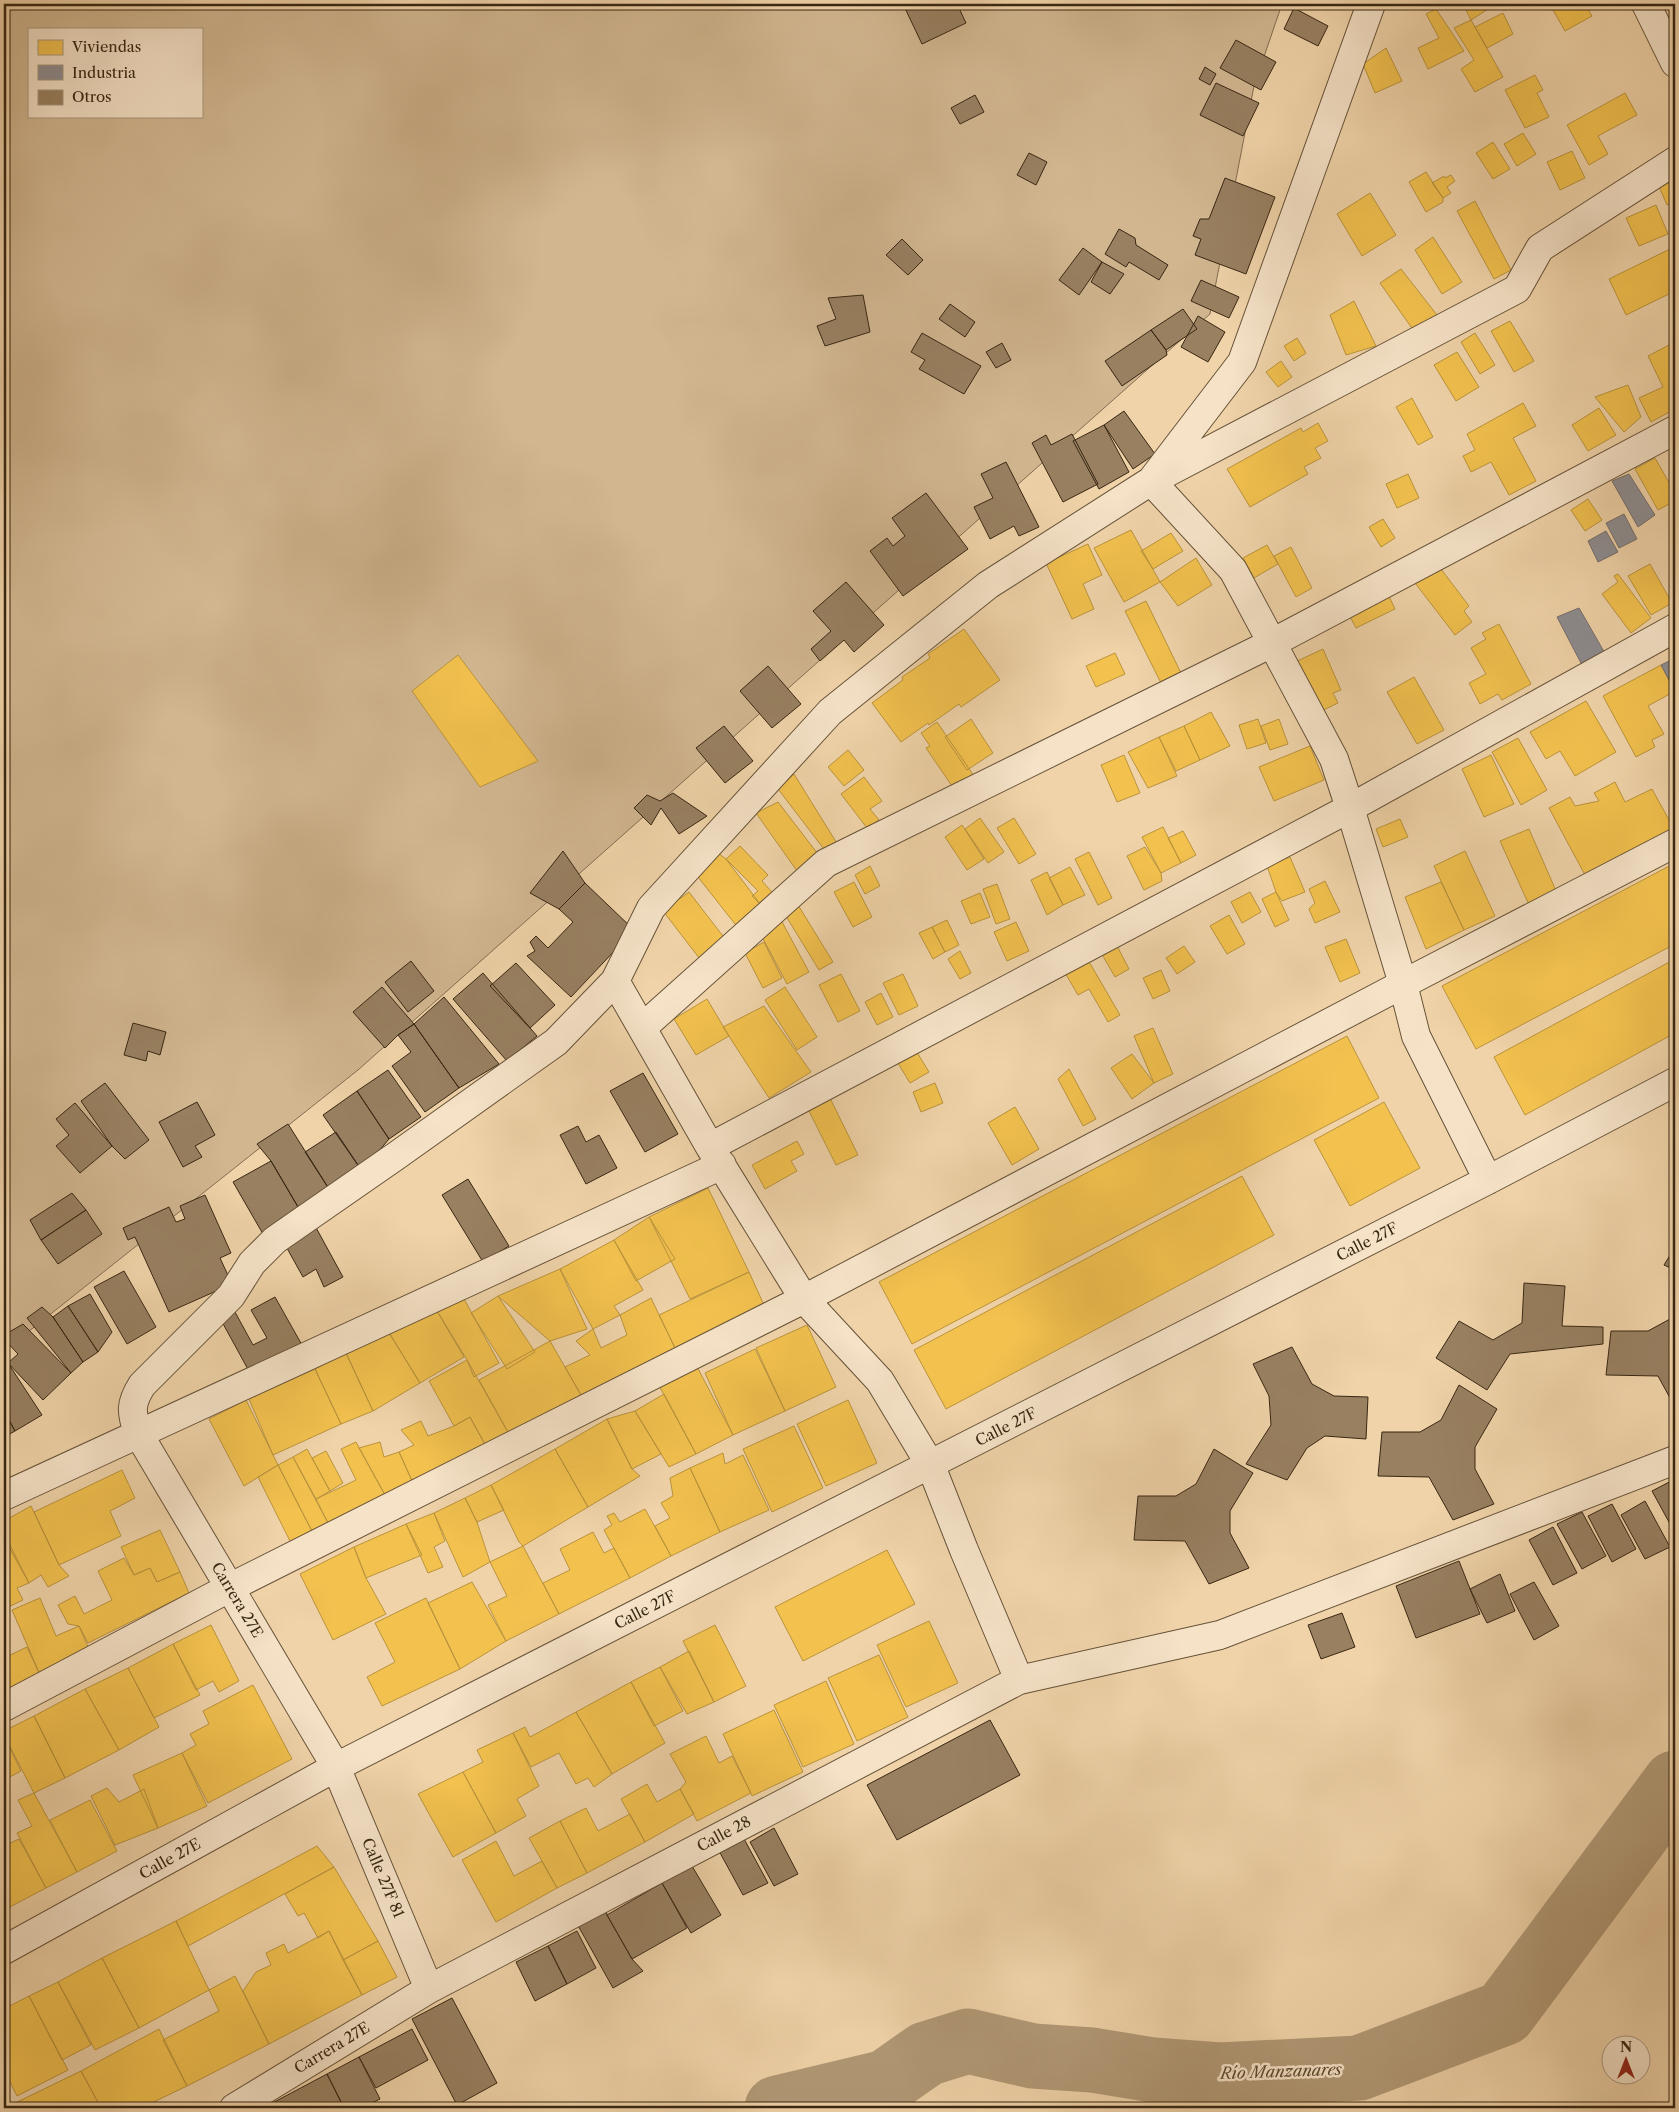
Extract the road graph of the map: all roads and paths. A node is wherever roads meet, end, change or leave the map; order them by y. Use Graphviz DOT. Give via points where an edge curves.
graph roads {
  1 [pos="1370,4"];
  2 [pos="1646,4"];
  3 [pos="1675,64"];
  4 [pos="1675,161"];
  5 [pos="1675,430"];
  6 [pos="1151,481"];
  7 [pos="1675,628"];
  8 [pos="1272,643"];
  9 [pos="1350,808"];
  10 [pos="1675,843"];
  11 [pos="615,981"];
  12 [pos="1403,984"];
  13 [pos="642,1028"];
  14 [pos="1675,1082"];
  15 [pos="716,1156"];
  16 [pos="1488,1180"];
  17 [pos="804,1299"];
  18 [pos="138,1433"];
  19 [pos="1675,1460"];
  20 [pos="931,1466"];
  21 [pos="4,1496"];
  22 [pos="229,1588"];
  23 [pos="1019,1680"];
  24 [pos="4,1707"];
  25 [pos="336,1768"];
  26 [pos="4,1950"];
  27 [pos="430,1989"];
  28 [pos="234,2108"];
  1 -- 6 [label="street" via="1242,362"];
  2 -- 3 [label="street"];
  4 -- 6 [label="street, Carrera 27E" via="1540,248 1517,289"];
  5 -- 8 [label="street"];
  6 -- 8 [label="street" via="1233,570"];
  6 -- 11 [label="street, Carrera 27E" via="988,585 830,712 651,908"];
  7 -- 9 [label="street"];
  8 -- 9 [label="street" via="1334,759"];
  8 -- 13 [label="street" via="826,863"];
  9 -- 12 [label="street"];
  9 -- 15 [label="street"];
  10 -- 12 [label="street"];
  11 -- 13 [label="street"];
  11 -- 18 [label="street, Carrera 27E" via="556,1042 275,1240 252,1264 230,1296 142,1385 133,1399 132,1415"];
  12 -- 16 [label="street" via="1416,1036"];
  12 -- 17 [label="street"];
  13 -- 15 [label="street"];
  14 -- 16 [label="street, Calle 27F"];
  15 -- 17 [label="street"];
  15 -- 18 [label="street"];
  16 -- 20 [label="street, Calle 27F"];
  17 -- 20 [label="street" via="880,1381"];
  17 -- 22 [label="street"];
  18 -- 21 [label="street"];
  18 -- 22 [label="street, Carrera 27E"];
  19 -- 23 [label="street, Calle 28" via="1220,1635"];
  20 -- 23 [label="street"];
  20 -- 25 [label="street, Calle 27F"];
  22 -- 24 [label="street"];
  22 -- 25 [label="street, Carrera 27E"];
  23 -- 27 [label="street, Calle 28"];
  25 -- 26 [label="street, Calle 27E"];
  25 -- 27 [label="street, Calle 27F 81"];
  27 -- 28 [label="street, Carrera 27E"];
}
